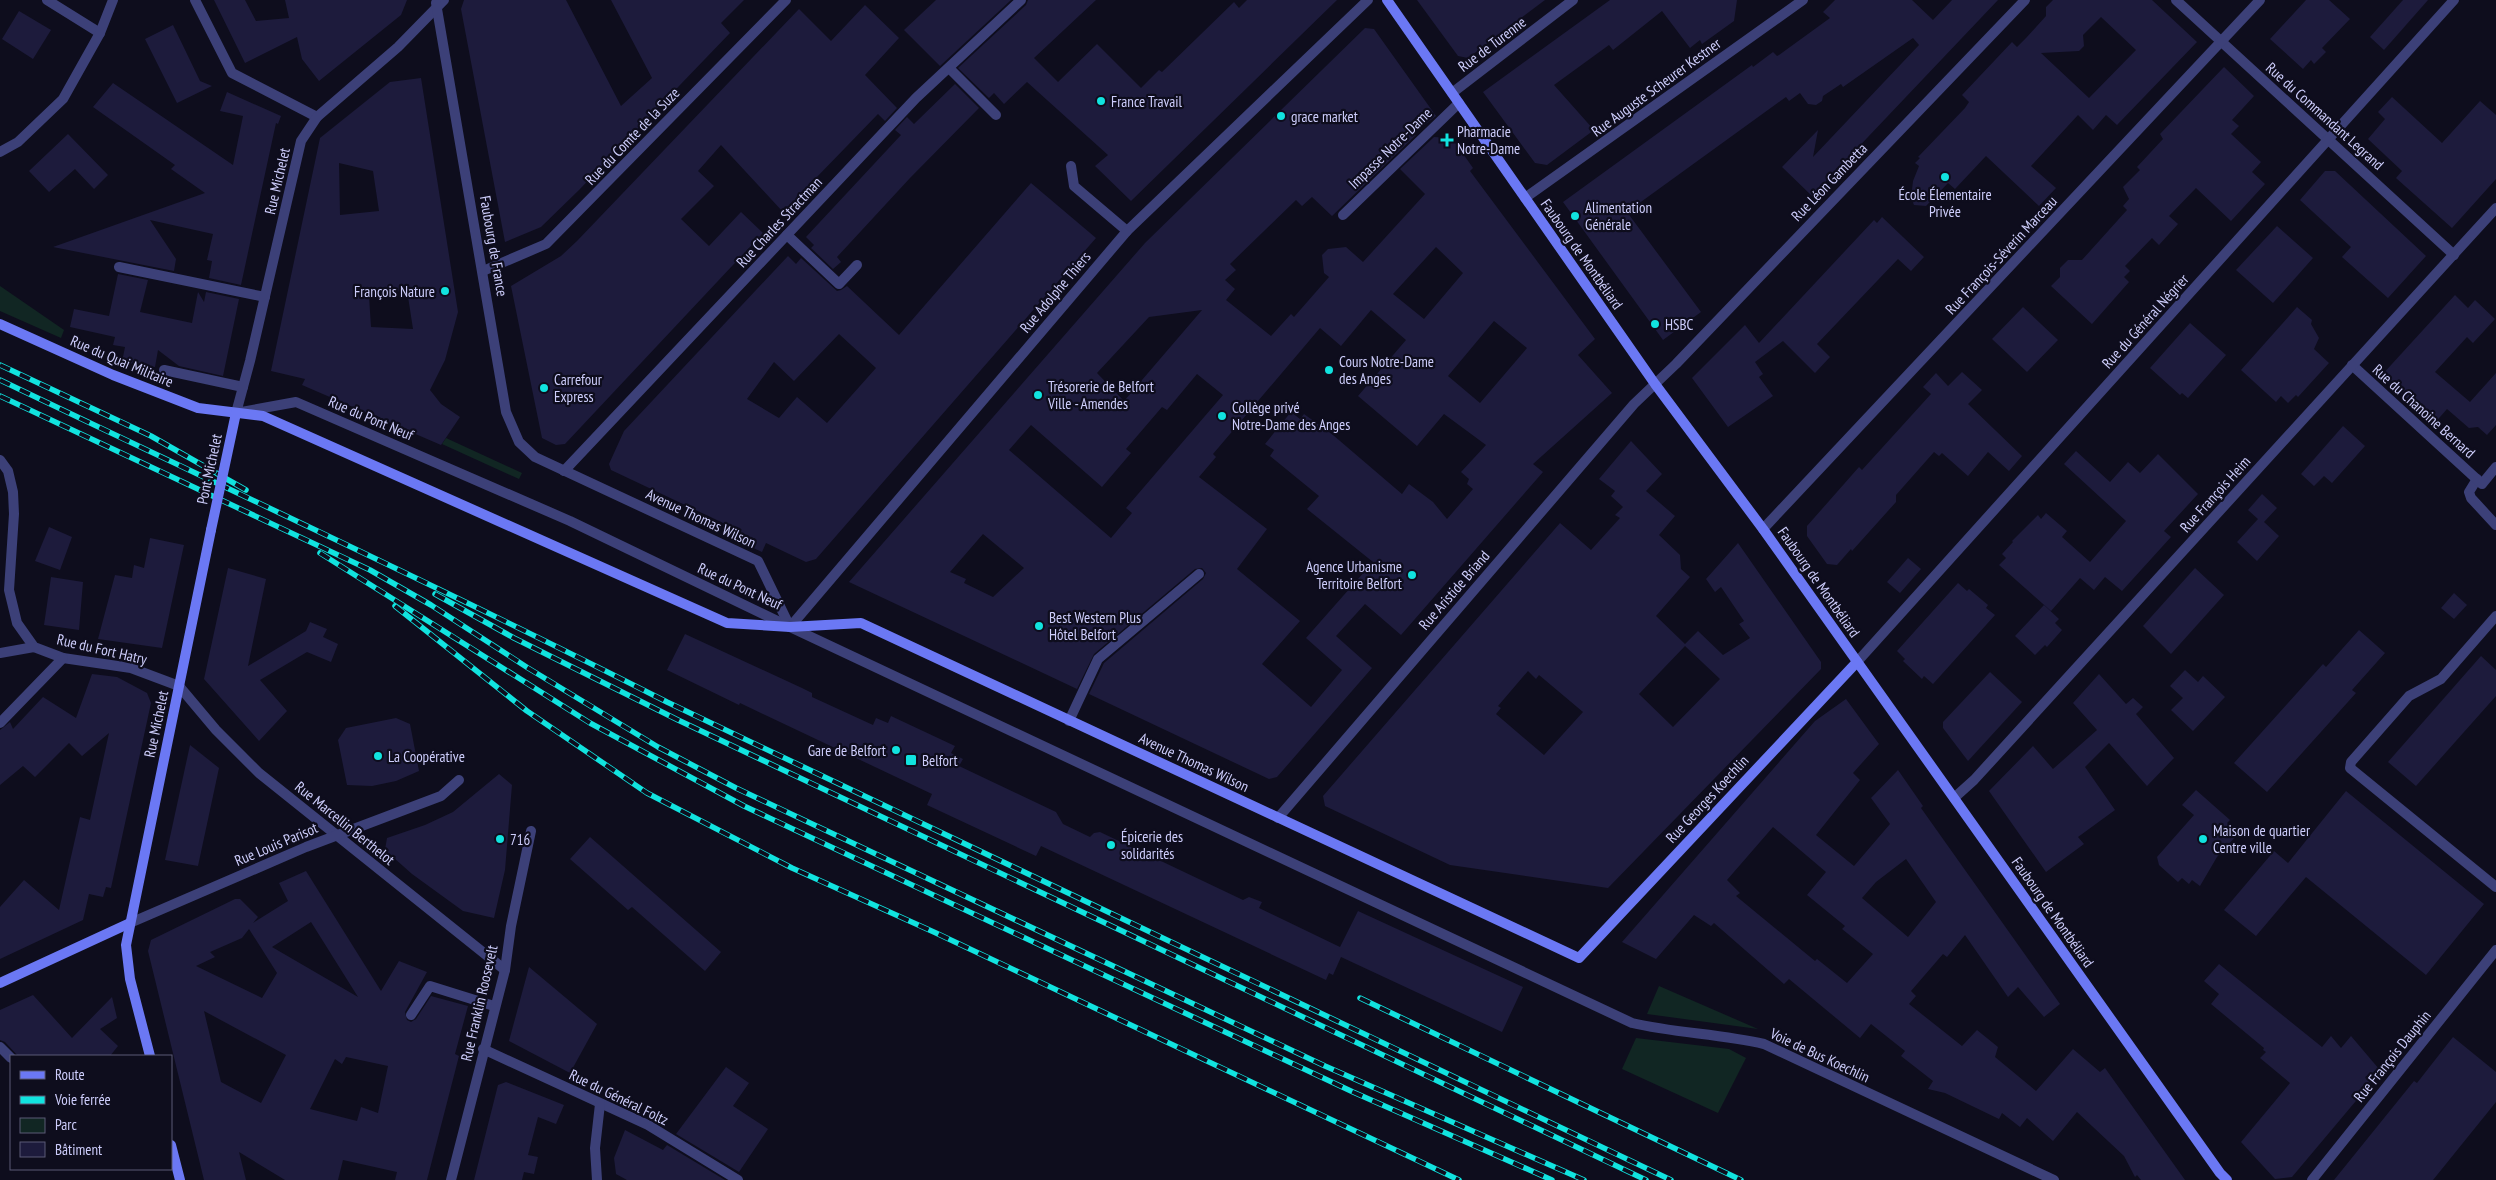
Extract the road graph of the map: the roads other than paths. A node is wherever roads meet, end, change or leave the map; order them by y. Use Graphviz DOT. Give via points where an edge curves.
graph roads {
  1 [pos="47,0"];
  2 [pos="114,0"];
  3 [pos="195,0"];
  4 [pos="786,0"];
  5 [pos="1021,0"];
  6 [pos="1368,0"];
  7 [pos="1387,0"];
  8 [pos="1573,0"];
  9 [pos="1803,0"];
  10 [pos="2025,0"];
  11 [pos="2176,0"];
  12 [pos="2260,0"];
  13 [pos="2454,0"];
  14 [pos="439,3"];
  15 [pos="100,34"];
  16 [pos="2222,43"];
  17 [pos="949,68"];
  18 [pos="1452,93"];
  19 [pos="1459,103"];
  20 [pos="996,115"];
  21 [pos="317,117"];
  22 [pos="2330,140"];
  23 [pos="0,152"];
  24 [pos="1071,166"];
  25 [pos="1525,198"];
  26 [pos="2496,208"];
  27 [pos="1343,215"];
  28 [pos="1127,231"];
  29 [pos="787,235"];
  30 [pos="2454,255"];
  31 [pos="857,265"];
  32 [pos="119,267"];
  33 [pos="483,271"];
  34 [pos="265,297"];
  35 [pos="0,324"];
  36 [pos="2352,365"];
  37 [pos="164,370"];
  38 [pos="1655,384"];
  39 [pos="243,388"];
  40 [pos="236,413"];
  41 [pos="0,460"];
  42 [pos="2496,467"];
  43 [pos="564,471"];
  44 [pos="2477,479"];
  45 [pos="2496,524"];
  46 [pos="1763,529"];
  47 [pos="211,530"];
  48 [pos="1199,574"];
  49 [pos="2496,616"];
  50 [pos="790,626"];
  51 [pos="34,647"];
  52 [pos="0,653"];
  53 [pos="63,658"];
  54 [pos="1857,662"];
  55 [pos="179,686"];
  56 [pos="1069,721"];
  57 [pos="0,723"];
  58 [pos="459,780"];
  59 [pos="1954,798"];
  60 [pos="1278,818"];
  61 [pos="531,831"];
  62 [pos="338,835"];
  63 [pos="2496,886"];
  64 [pos="130,923"];
  65 [pos="2496,950"];
  66 [pos="1579,958"];
  67 [pos="505,970"];
  68 [pos="0,983"];
  69 [pos="494,1006"];
  70 [pos="411,1015"];
  71 [pos="0,1047"];
  72 [pos="483,1049"];
  73 [pos="150,1055"];
  74 [pos="10,1057"];
  75 [pos="600,1104"];
  76 [pos="172,1150"];
  77 [pos="180,1180"];
  78 [pos="451,1180"];
  79 [pos="597,1180"];
  80 [pos="738,1180"];
  81 [pos="2054,1180"];
  82 [pos="2228,1180"];
  83 [pos="2312,1180"];
  1 -- 15 [label="street"];
  2 -- 15 [label="street"];
  3 -- 21 [label="street" via="232,73"];
  4 -- 33 [label="street, Rue du Comte de la Suze" via="546,244"];
  5 -- 17 [label="street, Rue Charles Stractman"];
  6 -- 28 [label="street, Rue Adolphe Thiers"];
  7 -- 18 [label="street, Faubourg de Montbéliard"];
  8 -- 18 [label="street, Rue de Turenne"];
  9 -- 25 [label="street, Rue Auguste Scheurer Kestner"];
  10 -- 38 [label="street, Rue Léon Gambetta"];
  11 -- 16 [label="street, Rue du Commandant Legrand"];
  12 -- 16 [label="street, Rue François-Séverin Marceau"];
  13 -- 22 [label="street, Rue du Général Négrier"];
  14 -- 21 [label="street, Rue Michelet" via="398,47"];
  14 -- 33 [label="street, Faubourg de France"];
  15 -- 23 [label="street" via="63,99 18,142"];
  16 -- 22 [label="street, Rue du Commandant Legrand"];
  16 -- 46 [label="street, Rue François-Séverin Marceau"];
  17 -- 20 [label="street"];
  17 -- 29 [label="street, Rue Charles Stractman" via="916,98"];
  18 -- 19 [label="street, Faubourg de Montbéliard"];
  19 -- 25 [label="street, Faubourg de Montbéliard"];
  19 -- 27 [label="street, Impasse Notre-Dame"];
  21 -- 34 [label="street, Rue Michelet" via="301,141"];
  22 -- 30 [label="street, Rue du Commandant Legrand"];
  22 -- 54 [label="street, Rue du Général Négrier"];
  24 -- 28 [label="street" via="1074,186"];
  25 -- 38 [label="street, Faubourg de Montbéliard"];
  26 -- 30 [label="street, Rue François Heim"];
  28 -- 50 [label="street, Rue Adolphe Thiers"];
  29 -- 31 [label="street" via="839,284"];
  29 -- 43 [label="street, Rue Charles Stractman"];
  30 -- 36 [label="street, Rue François Heim"];
  32 -- 34 [label="street"];
  33 -- 43 [label="street, Faubourg de France" via="506,412 519,442 535,457"];
  34 -- 39 [label="street, Rue Michelet"];
  35 -- 40 [label="street, Rue du Quai Militaire" via="113,375 198,408"];
  36 -- 44 [label="street, Rue du Chanoine Bernard"];
  36 -- 59 [label="street, Rue François Heim" via="1974,780"];
  37 -- 39 [label="street"];
  38 -- 46 [label="street, Faubourg de Montbéliard"];
  38 -- 60 [label="street, Rue Aristide Briand" via="1627,412"];
  39 -- 40 [label="street, Rue Michelet"];
  40 -- 47 [label="street, Pont Michelet, bridge"];
  40 -- 50 [label="street, Rue du Pont Neuf" via="263,416 727,623"];
  40 -- 50 [label="street, Rue du Pont Neuf" via="296,402 534,504"];
  41 -- 51 [label="street, Rue du Fort Hatry" via="8,471 13,492 9,590 17,623"];
  42 -- 44 [label="street, Rue du Chanoine Bernard" via="2482,484"];
  43 -- 50 [label="street, Avenue Thomas Wilson" via="758,561"];
  44 -- 45 [label="street" via="2469,492 2471,498"];
  46 -- 54 [label="street, Faubourg de Montbéliard"];
  47 -- 55 [label="street, Rue Michelet"];
  48 -- 56 [label="street" via="1098,659"];
  49 -- 63 [label="street" via="2441,679 2409,696 2351,762 2350,768"];
  50 -- 56 [label="street, Avenue Thomas Wilson" via="861,623"];
  50 -- 81 [label="street, Voie de Bus Koechlin" via="1632,1023 1764,1044"];
  51 -- 52 [label="street"];
  51 -- 53 [label="street, Rue du Fort Hatry"];
  53 -- 55 [label="street, Rue du Fort Hatry" via="131,668"];
  53 -- 57 [label="street"];
  54 -- 59 [label="street, Faubourg de Montbéliard"];
  54 -- 66 [label="street, Rue Georges Koechlin"];
  55 -- 62 [label="street, Rue Marcellin Berthelot" via="216,730 260,773"];
  55 -- 64 [label="street, Rue Michelet"];
  56 -- 60 [label="street, Avenue Thomas Wilson"];
  58 -- 62 [label="street, Rue Louis Parisot" via="441,796"];
  59 -- 82 [label="street, Faubourg de Montbéliard" via="2214,1165"];
  60 -- 66 [label="street, Avenue Thomas Wilson"];
  61 -- 67 [label="street, Rue Franklin Roosevelt"];
  62 -- 64 [label="street, Rue Louis Parisot"];
  62 -- 67 [label="street, Rue Marcellin Berthelot"];
  64 -- 68 [label="street"];
  64 -- 73 [label="street, Rue Michelet" via="126,945 130,979"];
  65 -- 83 [label="street, Rue François Dauphin"];
  67 -- 69 [label="street, Rue Franklin Roosevelt"];
  69 -- 70 [label="street" via="430,986"];
  69 -- 72 [label="street, Rue Franklin Roosevelt"];
  71 -- 74 [label="street"];
  72 -- 75 [label="street, Rue du Général Foltz"];
  72 -- 78 [label="street, Rue Franklin Roosevelt"];
  75 -- 79 [label="street" via="595,1148"];
  75 -- 80 [label="street, Rue du Général Foltz" via="648,1125"];
  76 -- 77 [label="street"];
}
